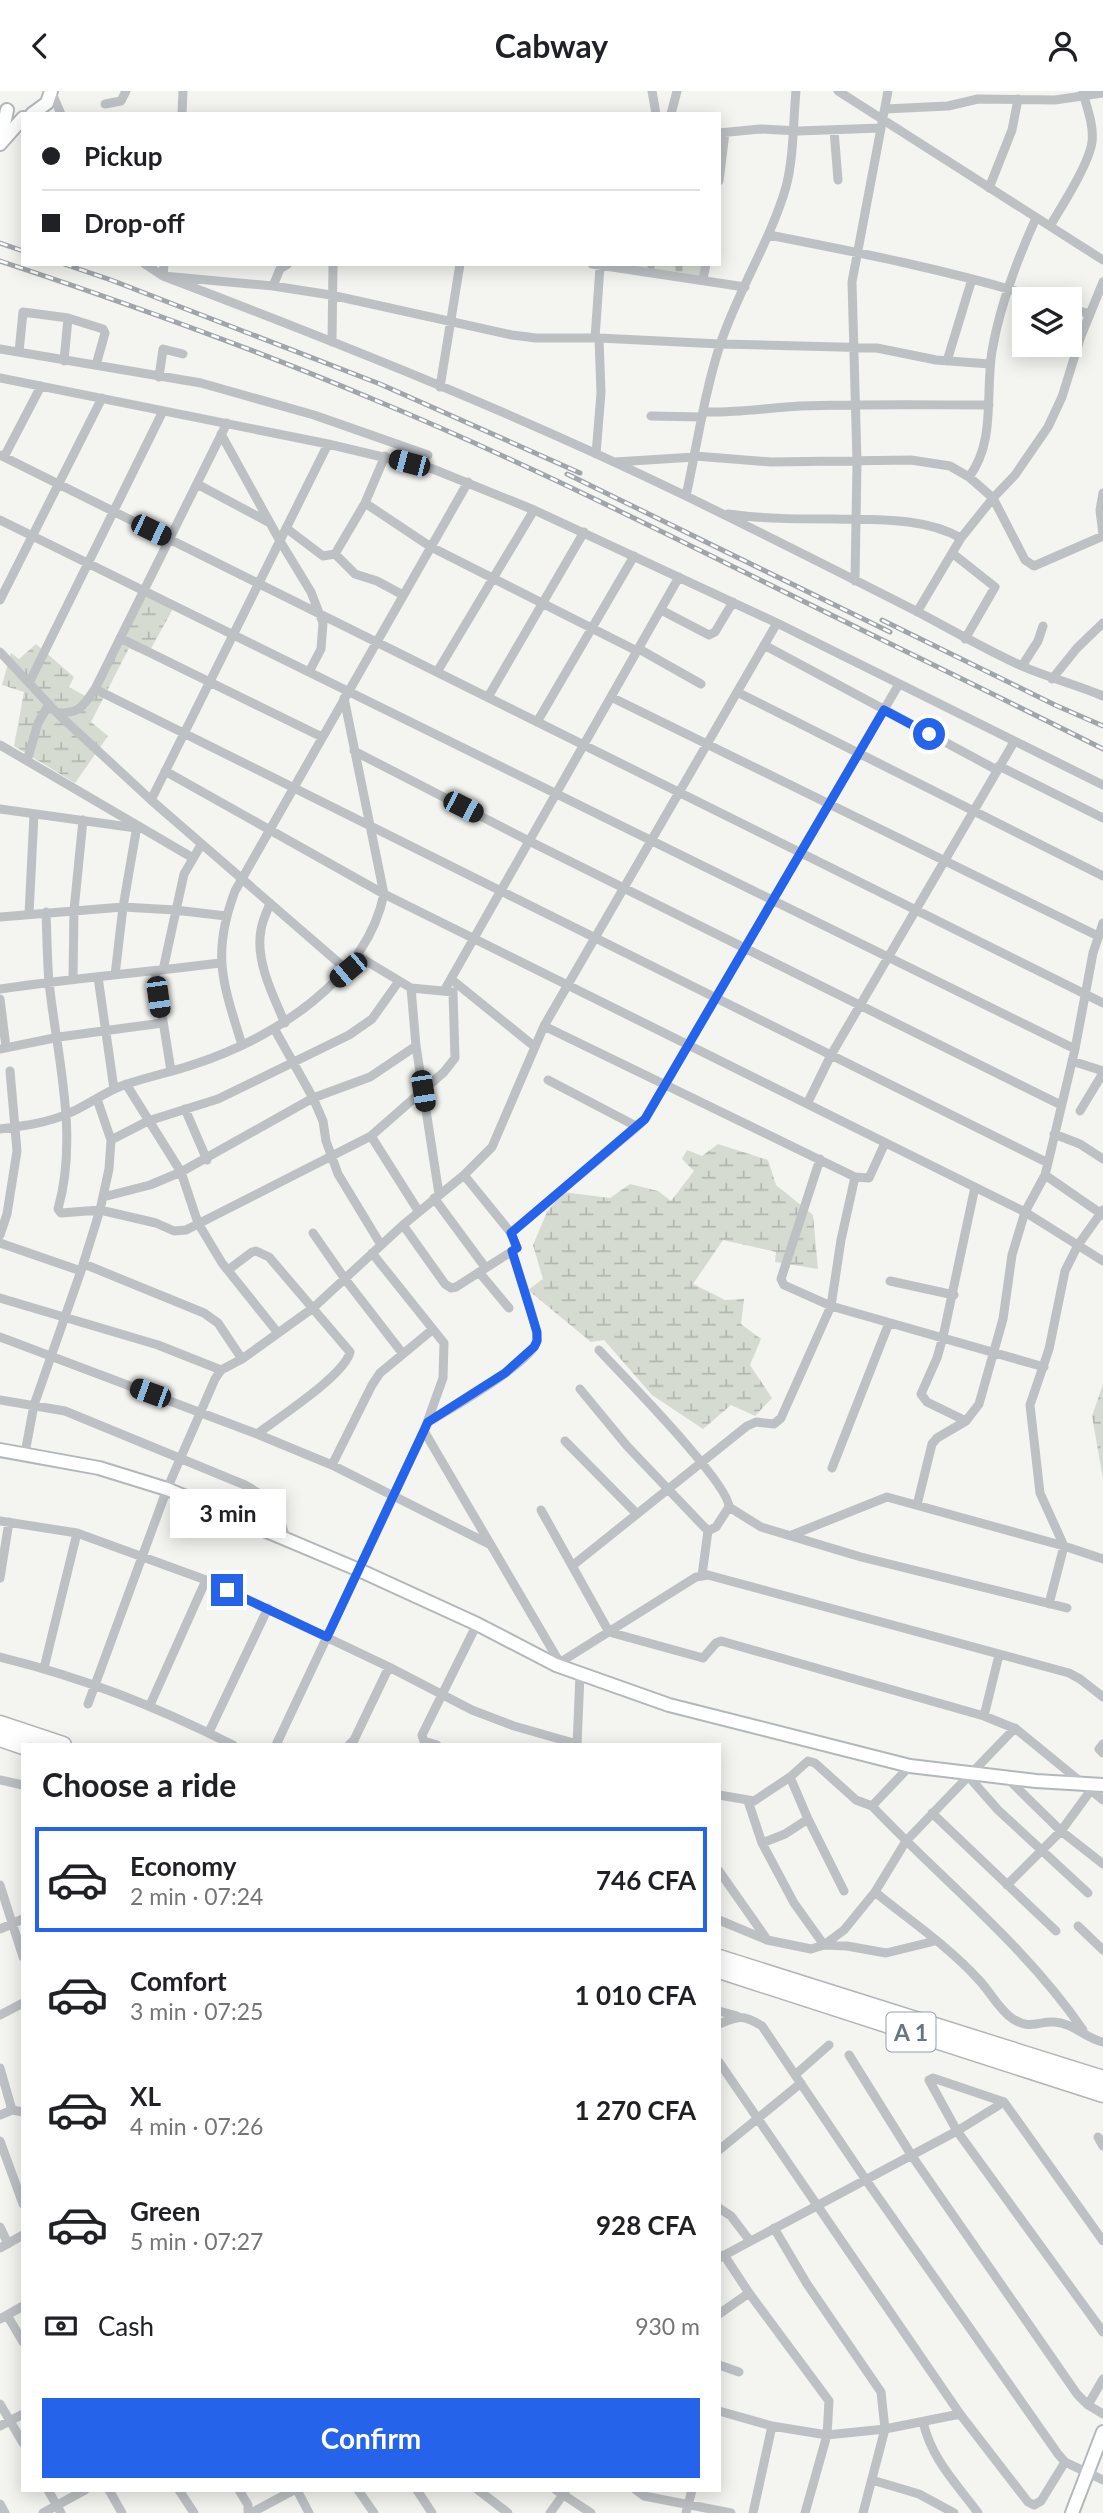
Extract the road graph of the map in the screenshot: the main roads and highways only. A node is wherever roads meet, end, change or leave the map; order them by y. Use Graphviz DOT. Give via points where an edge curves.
graph roads {
  1 [pos="0,1724"];
  2 [pos="0,1738"];
  3 [pos="58,1743"];
  4 [pos="21,1745"];
  5 [pos="721,1959"];
  6 [pos="721,1972"];
  7 [pos="1103,2079"];
  8 [pos="1103,2094"];
  1 -- 3 [label="highway"];
  2 -- 4 [label="highway"];
  5 -- 7 [label="highway, A 1"];
  6 -- 8 [label="highway, A 1"];
}
